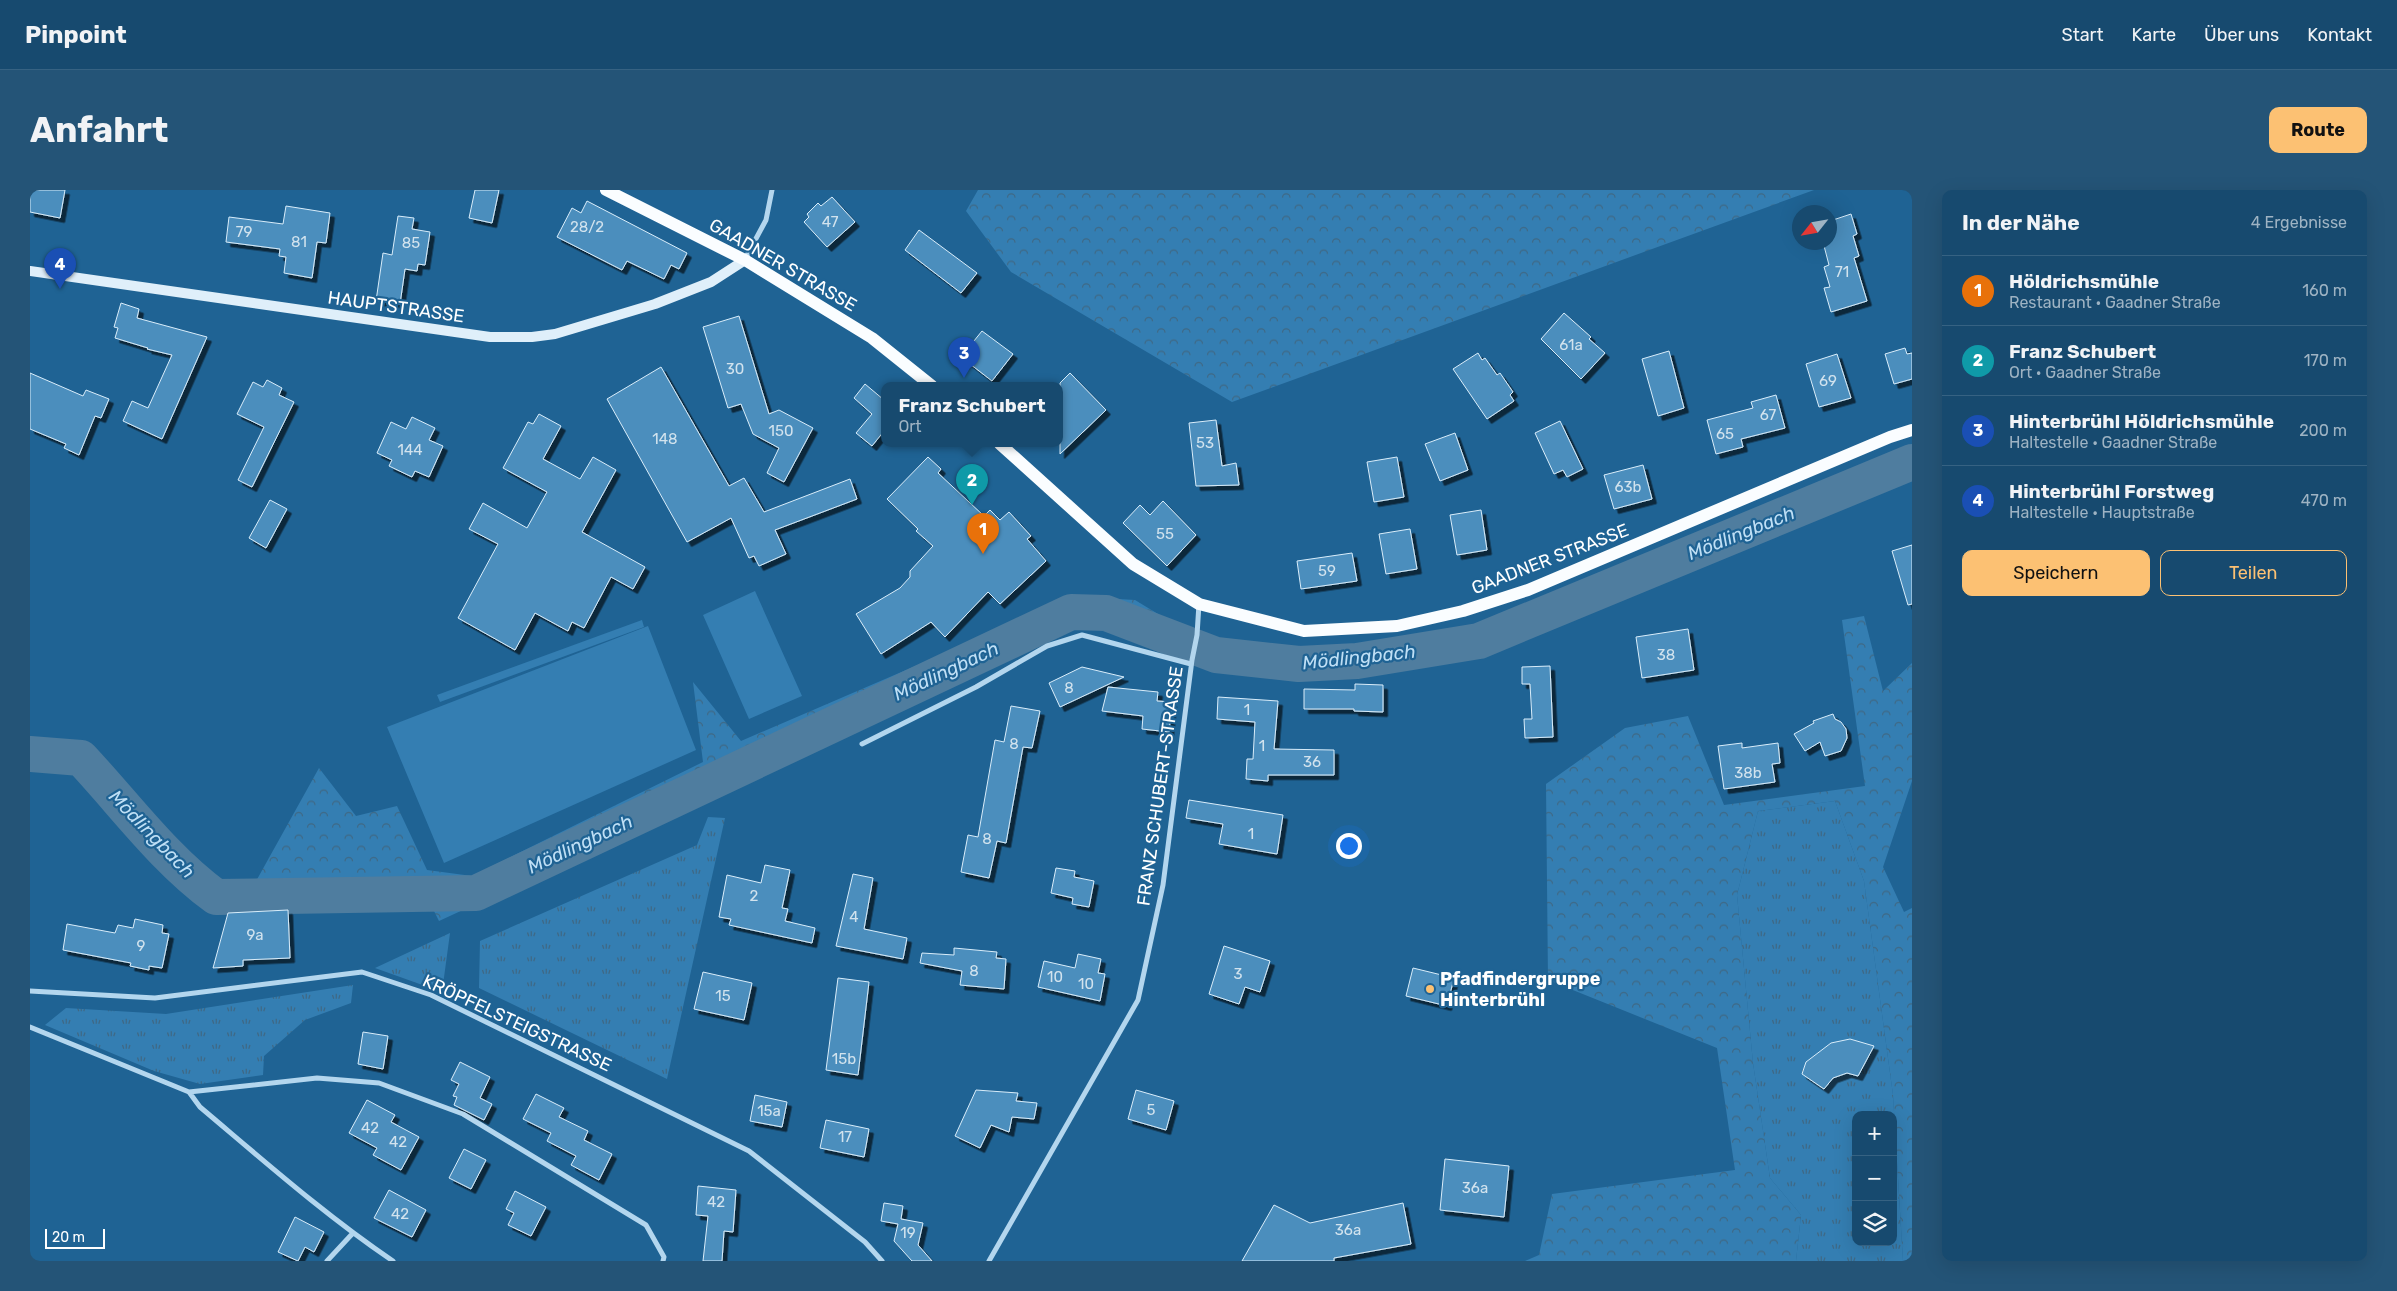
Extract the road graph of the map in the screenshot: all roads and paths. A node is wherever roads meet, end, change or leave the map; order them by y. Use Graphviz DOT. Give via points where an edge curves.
graph roads {
  1 [pos="606,190"];
  2 [pos="772,190"];
  3 [pos="744,260"];
  4 [pos="30,271"];
  5 [pos="927,382"];
  6 [pos="1912,430"];
  7 [pos="1003,447"];
  8 [pos="1199,604"];
  9 [pos="1192,662"];
  10 [pos="862,744"];
  11 [pos="30,991"];
  12 [pos="30,1027"];
  13 [pos="188,1092"];
  14 [pos="353,1234"];
  15 [pos="327,1261"];
  16 [pos="393,1261"];
  17 [pos="663,1261"];
  18 [pos="882,1261"];
  19 [pos="989,1261"];
  1 -- 3 [label="main road, GAADNER STRASSE"];
  2 -- 3 [label="street" via="766,220"];
  3 -- 4 [label="main road, HAUPTSTRASSE" via="711,282 655,304 555,334 532,337 490,337"];
  3 -- 5 [label="main road, GAADNER STRASSE" via="872,338"];
  6 -- 8 [label="main road, GAADNER STRASSE" via="1528,590 1463,611 1397,626 1304,631"];
  7 -- 8 [label="main road, GAADNER STRASSE" via="1133,564"];
  8 -- 9 [label="street, FRANZ SCHUBERT-STRASSE"];
  9 -- 10 [label="street" via="1082,635 1047,646 976,687"];
  9 -- 19 [label="street, FRANZ SCHUBERT-STRASSE" via="1163,885 1138,1000"];
  11 -- 18 [label="street, KRÖPFELSTEIGSTRASSE" via="155,998 362,972 431,995 749,1151 865,1242"];
  12 -- 13 [label="street"];
  13 -- 14 [label="street" via="200,1108"];
  13 -- 17 [label="street" via="317,1078 379,1083 462,1114 646,1224 664,1257"];
  14 -- 15 [label="street"];
  14 -- 16 [label="street"];
}
